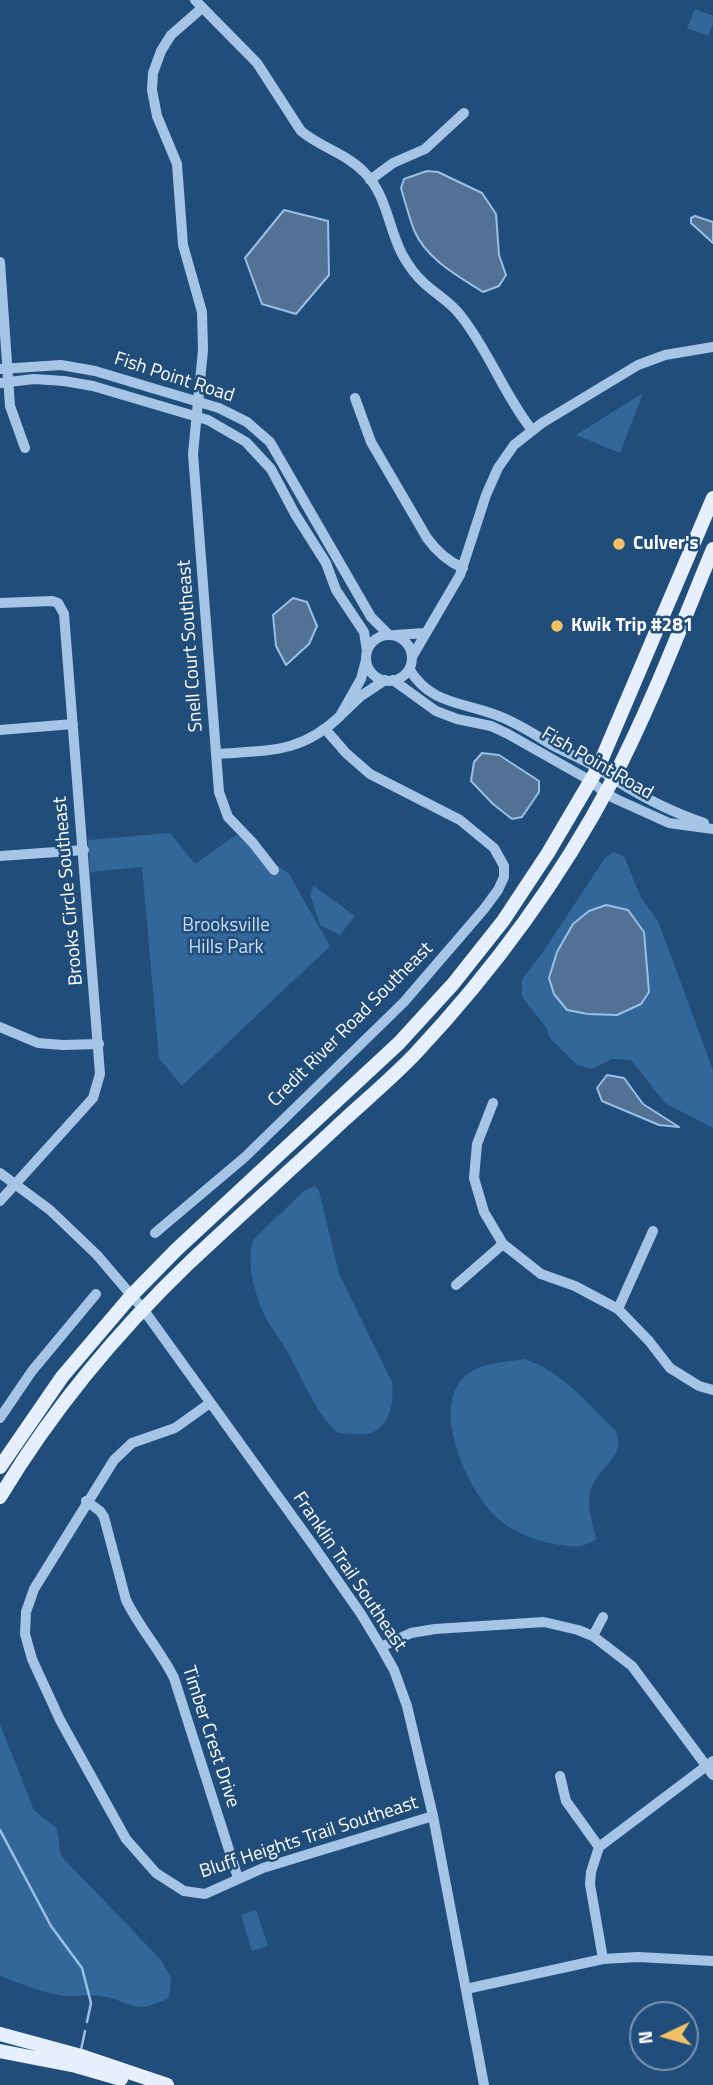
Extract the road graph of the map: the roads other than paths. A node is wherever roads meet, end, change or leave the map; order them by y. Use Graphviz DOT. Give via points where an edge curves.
graph roads {
  1 [pos="199,4"];
  2 [pos="464,113"];
  3 [pos="370,180"];
  4 [pos="0,262"];
  5 [pos="713,347"];
  6 [pos="3,368"];
  7 [pos="4,383"];
  8 [pos="355,398"];
  9 [pos="198,401"];
  10 [pos="197,416"];
  11 [pos="532,430"];
  12 [pos="25,448"];
  13 [pos="713,498"];
  14 [pos="713,549"];
  15 [pos="463,568"];
  16 [pos="0,603"];
  17 [pos="425,633"];
  18 [pos="392,635"];
  19 [pos="367,656"];
  20 [pos="410,663"];
  21 [pos="389,680"];
  22 [pos="340,716"];
  23 [pos="73,724"];
  24 [pos="0,730"];
  25 [pos="326,730"];
  26 [pos="216,754"];
  27 [pos="595,775"];
  28 [pos="612,779"];
  29 [pos="605,793"];
  30 [pos="713,828"];
  31 [pos="83,850"];
  32 [pos="0,856"];
  33 [pos="274,870"];
  34 [pos="0,1027"];
  35 [pos="99,1044"];
  36 [pos="493,1103"];
  37 [pos="0,1173"];
  38 [pos="16,1183"];
  39 [pos="0,1201"];
  40 [pos="653,1231"];
  41 [pos="155,1233"];
  42 [pos="503,1244"];
  43 [pos="456,1285"];
  44 [pos="96,1294"];
  45 [pos="131,1296"];
  46 [pos="144,1309"];
  47 [pos="618,1309"];
  48 [pos="713,1390"];
  49 [pos="210,1403"];
  50 [pos="0,1418"];
  51 [pos="0,1467"];
  52 [pos="0,1497"];
  53 [pos="86,1501"];
  54 [pos="603,1617"];
  55 [pos="593,1636"];
  56 [pos="382,1647"];
  57 [pos="711,1767"];
  58 [pos="560,1776"];
  59 [pos="433,1816"];
  60 [pos="599,1847"];
  61 [pos="237,1878"];
  62 [pos="603,1958"];
  63 [pos="713,1961"];
  64 [pos="466,1989"];
  65 [pos="0,2035"];
  66 [pos="0,2050"];
  67 [pos="141,2085"];
  68 [pos="167,2085"];
  69 [pos="484,2085"];
  1 -- 3 [label="street" via="257,63 301,131 349,159"];
  1 -- 9 [label="street, Snell Court Southeast" via="161,51 152,90 157,116 177,164 183,245 202,312"];
  2 -- 3 [label="street" via="425,149 393,163"];
  3 -- 11 [label="street" via="385,204 401,252 425,285 460,313"];
  4 -- 6 [label="street"];
  5 -- 11 [label="street" via="638,365"];
  6 -- 7 [label="street"];
  6 -- 9 [label="street, Fish Point Road" via="61,365"];
  7 -- 10 [label="street, Fish Point Road" via="64,380"];
  7 -- 12 [label="street"];
  8 -- 15 [label="street" via="371,442 427,538 450,563"];
  9 -- 10 [label="street, Snell Court Southeast"];
  9 -- 18 [label="street, Fish Point Road" via="247,422 270,442 371,617"];
  10 -- 19 [label="street, Fish Point Road" via="231,431 271,469 326,563 336,590 364,632"];
  10 -- 26 [label="street, Snell Court Southeast" via="193,454"];
  11 -- 15 [label="street" via="498,468"];
  13 -- 27 [label="main road"];
  14 -- 28 [label="main road"];
  15 -- 17 [label="street"];
  16 -- 23 [label="street, Brooks Circle Southeast" via="46,600 62,608"];
  17 -- 18 [label="street"];
  17 -- 20 [label="street"];
  18 -- 19 [label="street" via="376,639"];
  18 -- 20 [label="street" via="409,646"];
  19 -- 21 [label="street" via="372,673"];
  19 -- 22 [label="street" via="361,679"];
  20 -- 21 [label="street" via="399,678"];
  20 -- 27 [label="street, Fish Point Road" via="418,683 437,696 518,725"];
  21 -- 22 [label="street" via="361,696"];
  21 -- 27 [label="street, Fish Point Road" via="436,710 500,730"];
  22 -- 25 [label="street"];
  23 -- 24 [label="street"];
  23 -- 31 [label="street, Brooks Circle Southeast"];
  25 -- 26 [label="street" via="292,747"];
  25 -- 41 [label="street, Credit River Road Southeast" via="370,774 460,820 494,848 504,866 504,877 484,909 404,1002 245,1157"];
  26 -- 33 [label="street, Snell Court Southeast" via="222,806"];
  27 -- 28 [label="street, Fish Point Road"];
  27 -- 29 [label="street, Fish Point Road"];
  27 -- 45 [label="main road" via="526,887 444,994 369,1072"];
  28 -- 29 [label="main road"];
  28 -- 30 [label="street, Fish Point Road"];
  29 -- 30 [label="street, Fish Point Road" via="669,823"];
  29 -- 46 [label="main road" via="542,897 441,1025"];
  31 -- 32 [label="street"];
  31 -- 35 [label="street, Brooks Circle Southeast"];
  34 -- 35 [label="street" via="38,1043"];
  35 -- 38 [label="street, Brooks Circle Southeast" via="100,1074 93,1098"];
  36 -- 42 [label="street" via="477,1144 474,1178 484,1212"];
  37 -- 38 [label="street, Franklin Trail Southeast"];
  38 -- 39 [label="street, Brooks Circle Southeast"];
  38 -- 45 [label="street, Franklin Trail Southeast" via="97,1255"];
  40 -- 47 [label="street"];
  42 -- 43 [label="street"];
  42 -- 47 [label="street" via="541,1275 575,1286"];
  44 -- 50 [label="street"];
  45 -- 46 [label="street, Franklin Trail Southeast"];
  45 -- 51 [label="main road" via="62,1377"];
  46 -- 49 [label="street, Franklin Trail Southeast"];
  46 -- 52 [label="main road" via="52,1420"];
  47 -- 48 [label="street" via="670,1368"];
  49 -- 53 [label="street, Bluff Heights Trail Southeast" via="175,1428 132,1443 114,1460"];
  49 -- 56 [label="street, Franklin Trail Southeast"];
  53 -- 61 [label="street, Timber Crest Drive" via="104,1517 126,1600 174,1678"];
  53 -- 61 [label="street, Bluff Heights Trail Southeast" via="34,1589 26,1612 25,1634 32,1659 126,1839 156,1873 184,1891 205,1894"];
  54 -- 55 [label="street"];
  55 -- 56 [label="street" via="544,1622 421,1631"];
  55 -- 57 [label="street" via="643,1678"];
  56 -- 59 [label="street, Franklin Trail Southeast" via="407,1706"];
  57 -- 60 [label="street"];
  58 -- 60 [label="street" via="566,1801"];
  59 -- 61 [label="street, Bluff Heights Trail Southeast"];
  59 -- 64 [label="street, Franklin Trail Southeast"];
  60 -- 62 [label="street" via="590,1884"];
  62 -- 63 [label="street"];
  62 -- 64 [label="street"];
  64 -- 69 [label="street, Franklin Trail Southeast"];
  65 -- 68 [label="main road"];
  66 -- 67 [label="main road"];
}
